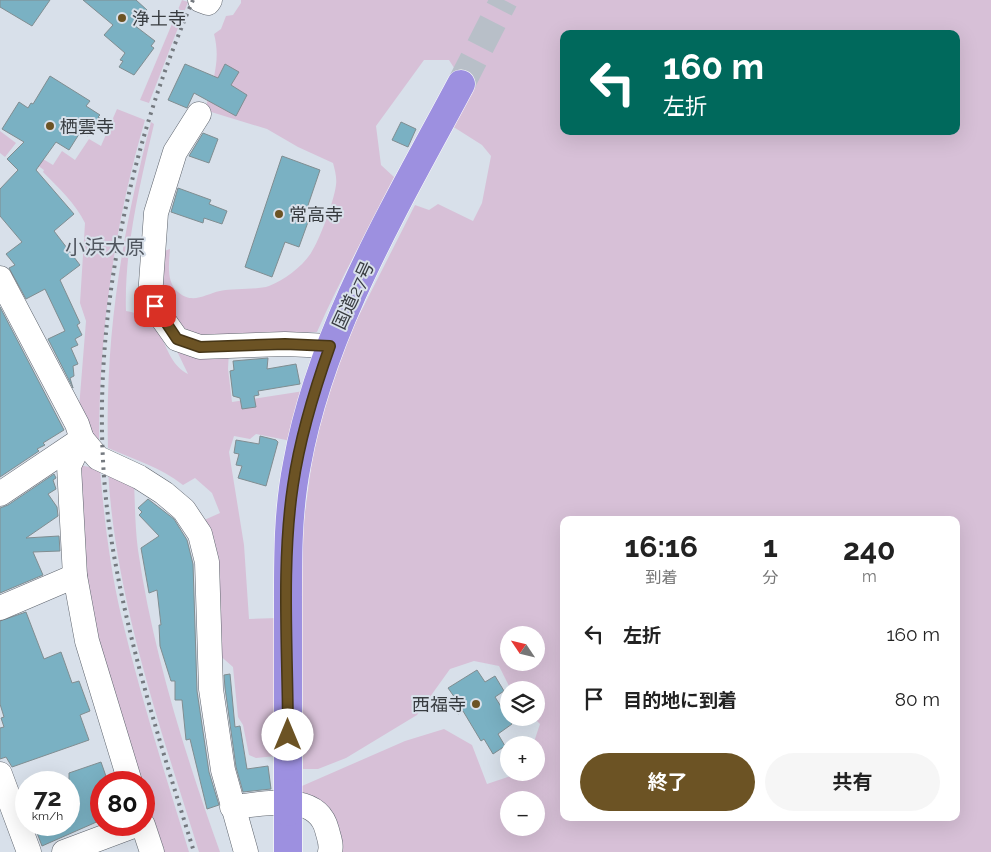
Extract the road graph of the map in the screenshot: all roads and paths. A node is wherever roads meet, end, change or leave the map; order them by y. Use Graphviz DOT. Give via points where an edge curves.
graph roads {
  1 [pos="200,0"];
  2 [pos="210,0"];
  3 [pos="461,84"];
  4 [pos="199,114"];
  5 [pos="0,278"];
  6 [pos="330,346"];
  7 [pos="82,439"];
  8 [pos="0,494"];
  9 [pos="75,576"];
  10 [pos="0,608"];
  11 [pos="127,771"];
  12 [pos="0,774"];
  13 [pos="232,807"];
  14 [pos="107,836"];
  15 [pos="147,836"];
  16 [pos="29,852"];
  17 [pos="64,852"];
  18 [pos="152,852"];
  19 [pos="246,852"];
  20 [pos="288,852"];
  21 [pos="330,852"];
  1 -- 2 [label="street" via="208,4"];
  3 -- 6 [label="highway, 国道27号" via="355,289"];
  4 -- 6 [label="street" via="176,152 156,213 150,297 160,315 177,339 200,347"];
  5 -- 7 [label="street"];
  6 -- 20 [label="highway, 国道27号" via="308,414 290,512"];
  7 -- 8 [label="street"];
  7 -- 9 [label="street" via="69,466"];
  7 -- 13 [label="street" via="98,458 138,476 164,493 184,510 200,534 207,562 211,689"];
  9 -- 10 [label="street"];
  9 -- 11 [label="street" via="87,641"];
  12 -- 16 [label="street"];
  13 -- 19 [label="street"];
  13 -- 21 [label="street" via="302,804 314,808 326,825"];
  14 -- 17 [label="street"];
  15 -- 18 [label="street"];
}
